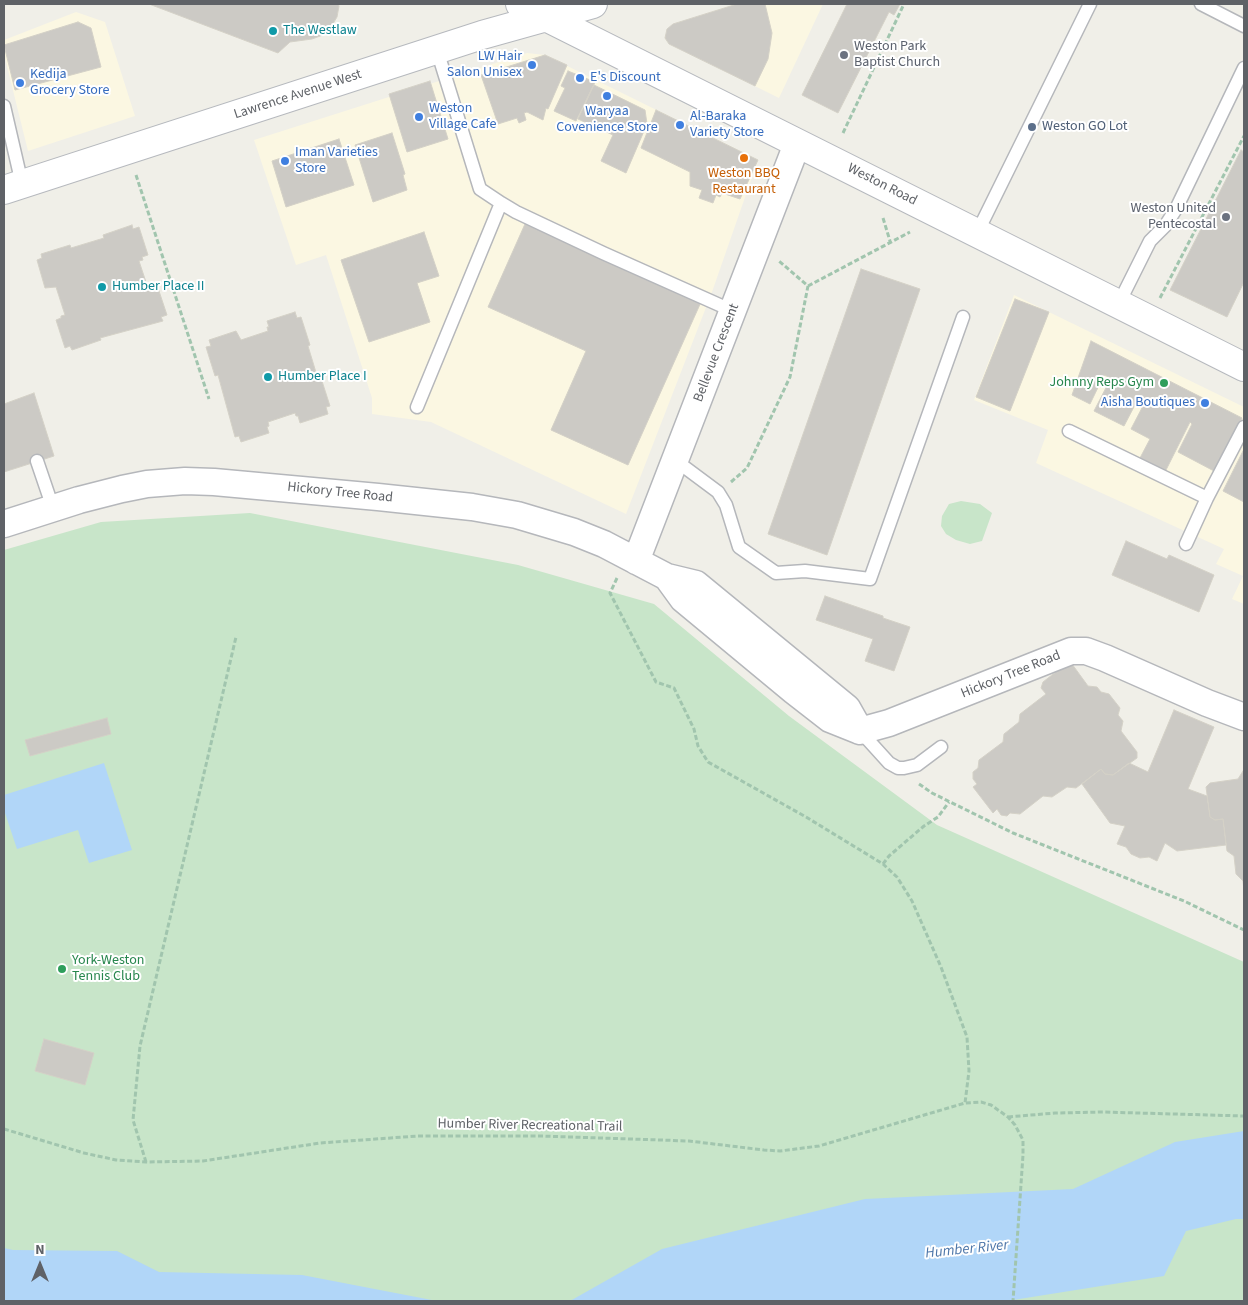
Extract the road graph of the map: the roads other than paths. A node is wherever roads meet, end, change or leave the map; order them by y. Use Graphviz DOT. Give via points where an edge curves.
graph roads {
  1 [pos="520,4"];
  2 [pos="593,4"];
  3 [pos="1090,4"];
  4 [pos="1201,4"];
  5 [pos="546,17"];
  6 [pos="1244,26"];
  7 [pos="437,50"];
  8 [pos="1244,68"];
  9 [pos="4,106"];
  10 [pos="797,144"];
  11 [pos="13,187"];
  12 [pos="501,203"];
  13 [pos="977,233"];
  14 [pos="1119,303"];
  15 [pos="733,311"];
  16 [pos="963,317"];
  17 [pos="1244,366"];
  18 [pos="417,406"];
  19 [pos="1244,427"];
  20 [pos="1069,431"];
  21 [pos="676,460"];
  22 [pos="37,461"];
  23 [pos="1207,498"];
  24 [pos="53,508"];
  25 [pos="4,524"];
  26 [pos="1186,544"];
  27 [pos="636,561"];
  28 [pos="1244,717"];
  29 [pos="860,731"];
  30 [pos="941,747"];
  1 -- 5 [label="main road, Weston Road"];
  2 -- 5 [label="main road, Lawrence Avenue West"];
  3 -- 13 [label="lane"];
  4 -- 6 [label="lane"];
  5 -- 7 [label="main road, Lawrence Avenue West"];
  5 -- 10 [label="main road, Weston Road"];
  7 -- 11 [label="main road, Lawrence Avenue West"];
  7 -- 12 [label="lane" via="480,189"];
  8 -- 14 [label="lane" via="1176,209 1150,240"];
  9 -- 11 [label="lane"];
  10 -- 13 [label="main road, Weston Road"];
  10 -- 15 [label="street, Bellevue Crescent"];
  12 -- 15 [label="lane"];
  12 -- 18 [label="lane"];
  13 -- 14 [label="main road, Weston Road"];
  14 -- 17 [label="main road, Weston Road"];
  15 -- 21 [label="street, Bellevue Crescent"];
  16 -- 21 [label="lane" via="870,579 805,571 776,573 739,547 726,505 718,492"];
  19 -- 23 [label="lane"];
  20 -- 23 [label="lane"];
  21 -- 27 [label="street, Bellevue Crescent"];
  22 -- 24 [label="lane"];
  23 -- 26 [label="lane"];
  24 -- 25 [label="street, Hickory Tree Road"];
  24 -- 27 [label="street, Hickory Tree Road" via="147,484 185,481 294,488 472,507 517,515 574,532"];
  27 -- 29 [label="street, Hickory Tree Road" via="667,577 683,599 830,719"];
  28 -- 29 [label="street, Hickory Tree Road" via="1105,658 1086,651 1071,651 889,723"];
  29 -- 30 [label="lane" via="889,763 904,768 917,765"];
}
